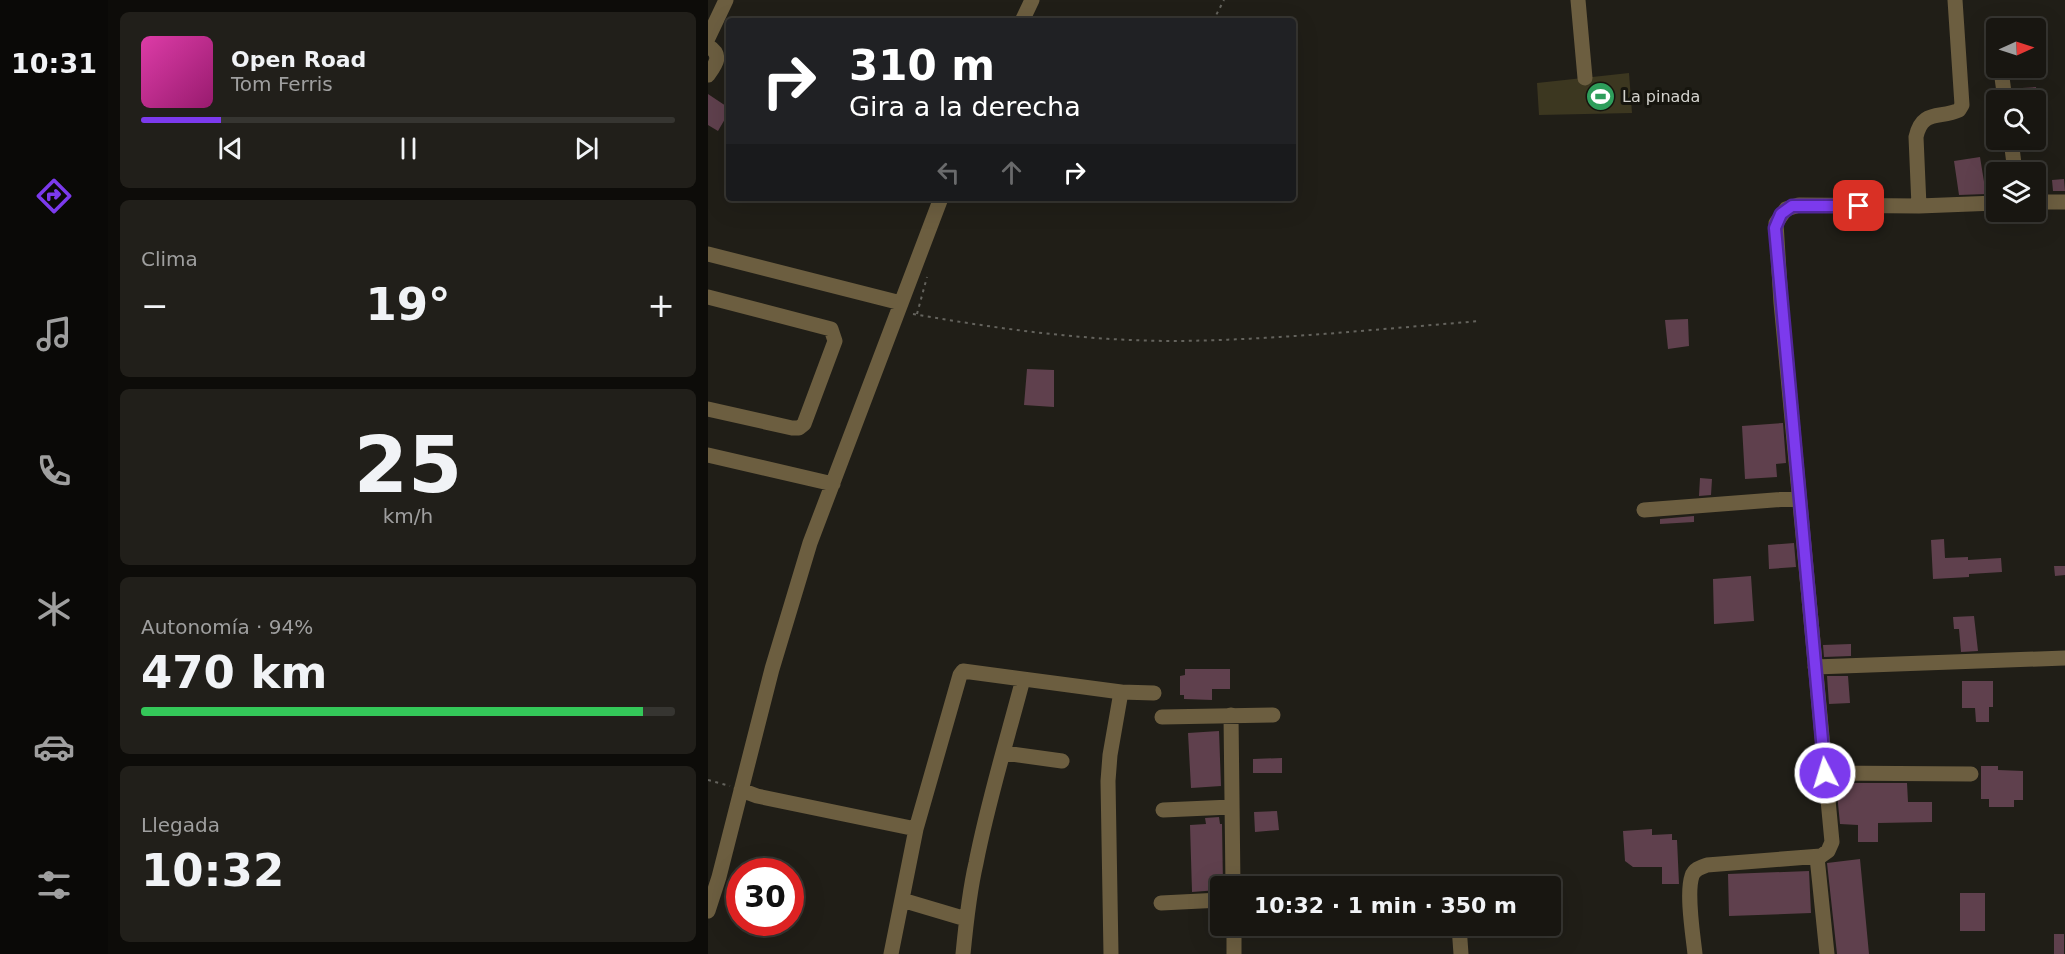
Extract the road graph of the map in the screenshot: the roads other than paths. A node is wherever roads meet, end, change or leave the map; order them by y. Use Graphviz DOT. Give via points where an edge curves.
graph roads {
  1 [pos="726,0"];
  2 [pos="1032,0"];
  3 [pos="1578,0"];
  4 [pos="1954,0"];
  5 [pos="1023,18"];
  6 [pos="708,38"];
  7 [pos="708,46"];
  8 [pos="708,75"];
  9 [pos="1584,78"];
  10 [pos="939,201"];
  11 [pos="2046,202"];
  12 [pos="2065,202"];
  13 [pos="1986,203"];
  14 [pos="1919,206"];
  15 [pos="708,254"];
  16 [pos="708,297"];
  17 [pos="900,307"];
  18 [pos="708,409"];
  19 [pos="708,454"];
  20 [pos="833,484"];
  21 [pos="1799,498"];
  22 [pos="1644,510"];
  23 [pos="2065,658"];
  24 [pos="1815,667"];
  25 [pos="1023,679"];
  26 [pos="1121,692"];
  27 [pos="1154,693"];
  28 [pos="1273,715"];
  29 [pos="1231,716"];
  30 [pos="1162,717"];
  31 [pos="1004,753"];
  32 [pos="1062,761"];
  33 [pos="1825,773"];
  34 [pos="1971,774"];
  35 [pos="741,790"];
  36 [pos="1231,807"];
  37 [pos="1163,810"];
  38 [pos="916,829"];
  39 [pos="1817,857"];
  40 [pos="1233,876"];
  41 [pos="902,900"];
  42 [pos="1210,901"];
  43 [pos="1161,903"];
  44 [pos="708,911"];
  45 [pos="966,919"];
  46 [pos="1234,936"];
  47 [pos="1460,936"];
  48 [pos="891,954"];
  49 [pos="963,954"];
  50 [pos="1111,954"];
  51 [pos="1234,954"];
  52 [pos="1461,954"];
  53 [pos="1695,954"];
  54 [pos="1827,954"];
  1 -- 6 [label="street"];
  2 -- 5 [label="street"];
  3 -- 9 [label="street"];
  4 -- 14 [label="street" via="1962,105 1954,113 1929,116 1919,127"];
  7 -- 8 [label="street" via="718,57"];
  10 -- 17 [label="street"];
  11 -- 12 [label="street"];
  13 -- 14 [label="street"];
  14 -- 21 [label="street" via="1798,205 1786,209 1776,223"];
  15 -- 17 [label="street"];
  16 -- 18 [label="street" via="831,329 835,341 799,428"];
  17 -- 20 [label="street"];
  19 -- 20 [label="street"];
  20 -- 35 [label="street" via="791,604"];
  21 -- 22 [label="street"];
  21 -- 24 [label="street"];
  23 -- 24 [label="street"];
  24 -- 33 [label="street"];
  25 -- 26 [label="street"];
  25 -- 31 [label="street"];
  25 -- 38 [label="street" via="968,670 960,675"];
  26 -- 27 [label="street"];
  26 -- 50 [label="street" via="1108,781"];
  28 -- 29 [label="street"];
  29 -- 30 [label="street"];
  29 -- 36 [label="street"];
  31 -- 32 [label="street"];
  31 -- 45 [label="street" via="980,842"];
  33 -- 34 [label="street"];
  33 -- 39 [label="street" via="1832,842 1828,851"];
  35 -- 38 [label="street"];
  35 -- 44 [label="street"];
  36 -- 37 [label="street"];
  36 -- 40 [label="street"];
  38 -- 41 [label="street"];
  39 -- 53 [label="street" via="1707,865 1696,870 1691,877 1690,901"];
  39 -- 54 [label="street"];
  41 -- 45 [label="street"];
  41 -- 48 [label="street"];
  42 -- 43 [label="street"];
  45 -- 49 [label="street"];
  46 -- 51 [label="street"];
  47 -- 52 [label="street"];
}
